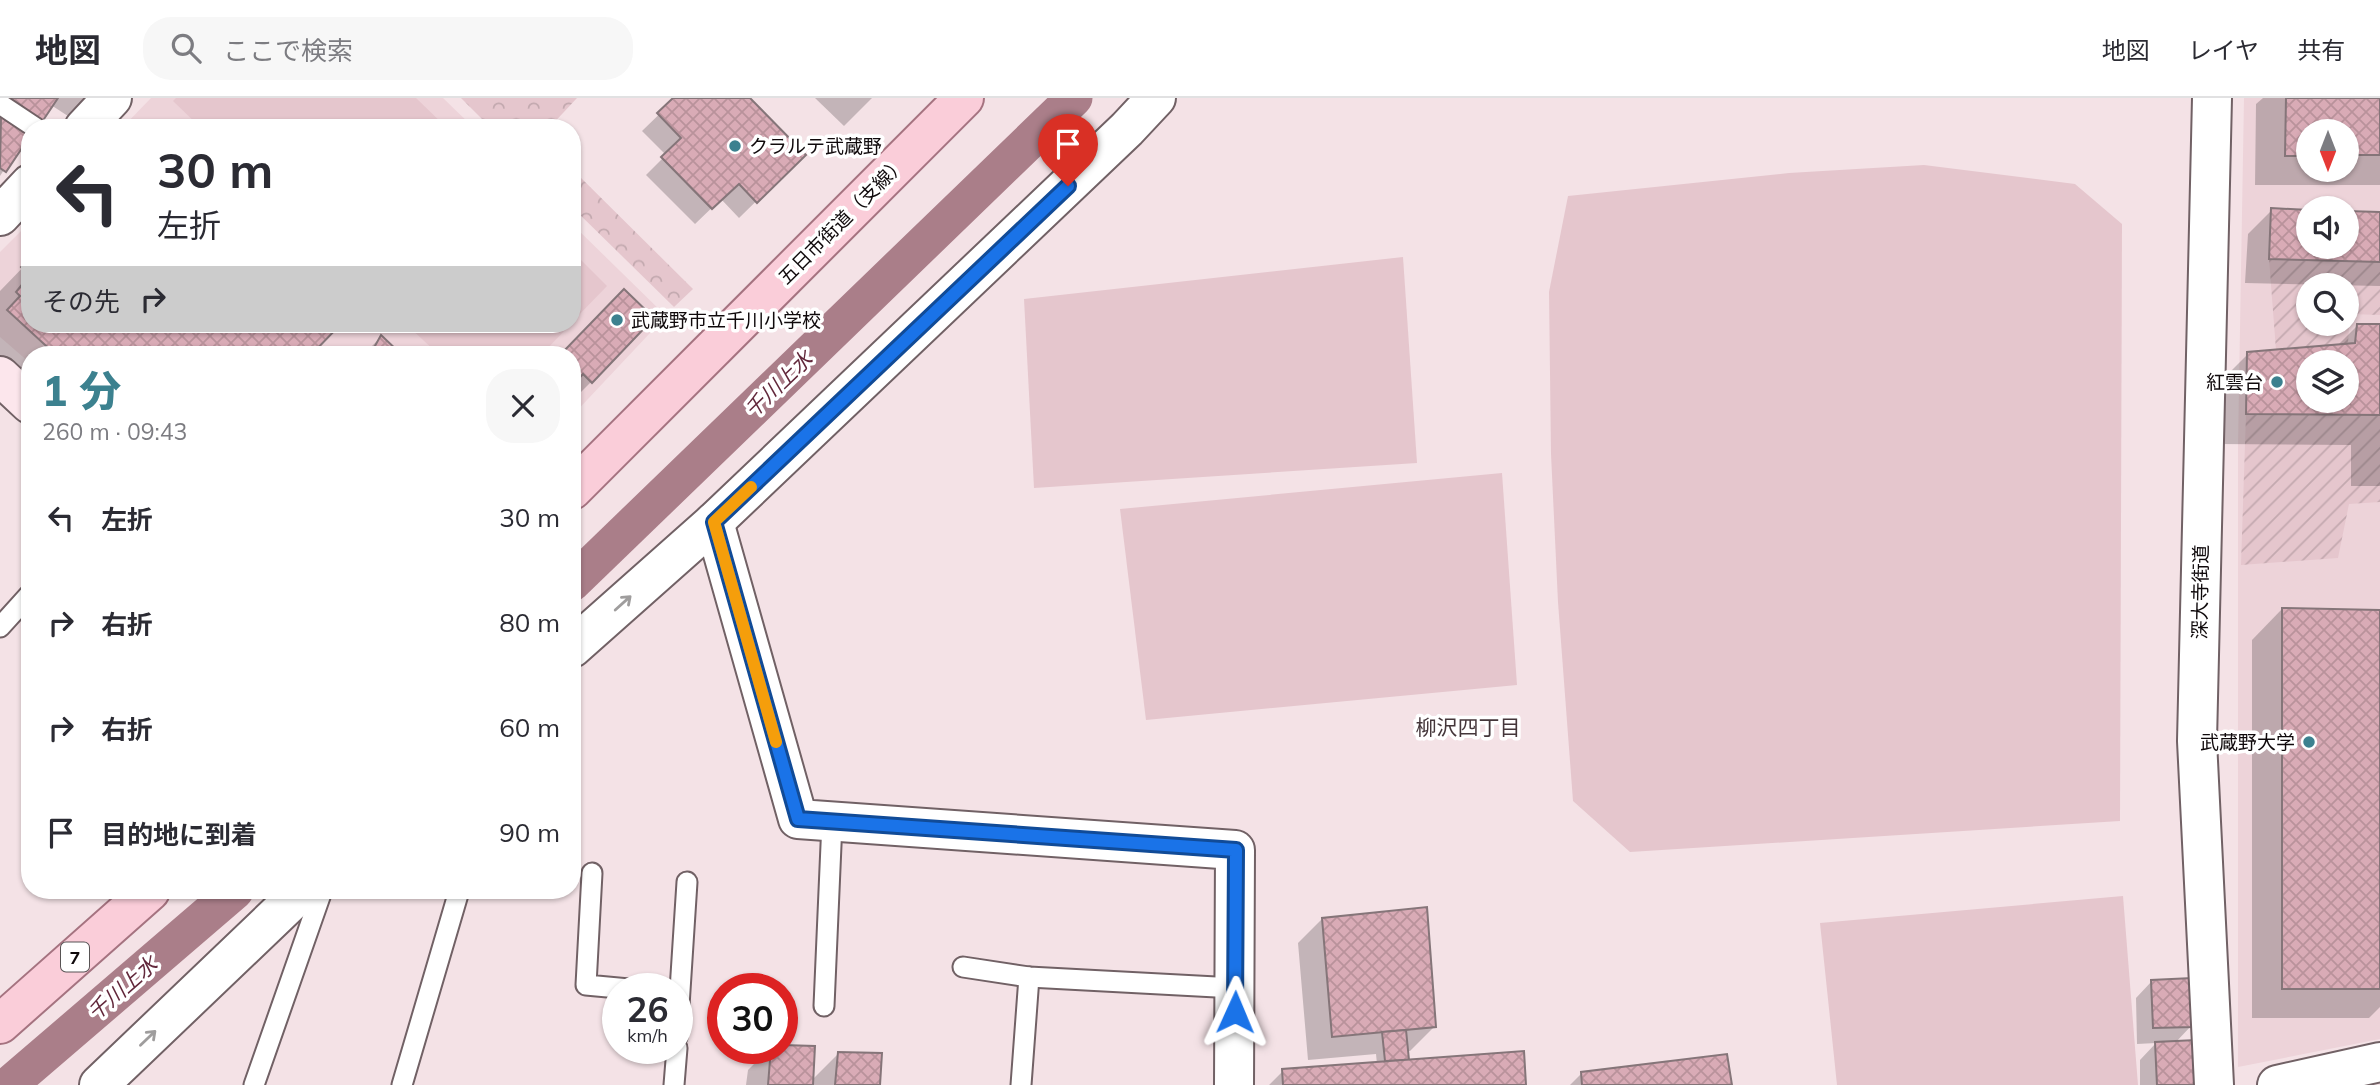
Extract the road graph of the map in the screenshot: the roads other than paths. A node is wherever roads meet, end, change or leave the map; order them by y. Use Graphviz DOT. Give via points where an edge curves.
graph roads {
  1 [pos="112,98"];
  2 [pos="964,98"];
  3 [pos="1156,98"];
  4 [pos="2212,98"];
  5 [pos="0,103"];
  6 [pos="23,119"];
  7 [pos="92,119"];
  8 [pos="21,194"];
  9 [pos="0,216"];
  10 [pos="0,376"];
  11 [pos="21,396"];
  12 [pos="581,482"];
  13 [pos="714,522"];
  14 [pos="21,604"];
  15 [pos="0,627"];
  16 [pos="581,640"];
  17 [pos="832,822"];
  18 [pos="592,873"];
  19 [pos="687,882"];
  20 [pos="140,899"];
  21 [pos="294,899"];
  22 [pos="319,899"];
  23 [pos="457,899"];
  24 [pos="963,967"];
  25 [pos="680,973"];
  26 [pos="1029,977"];
  27 [pos="602,986"];
  28 [pos="1236,988"];
  29 [pos="824,1006"];
  30 [pos="0,1024"];
  31 [pos="2380,1062"];
  32 [pos="676,1064"];
  33 [pos="99,1085"];
  34 [pos="254,1085"];
  35 [pos="402,1085"];
  36 [pos="674,1085"];
  37 [pos="1021,1085"];
  38 [pos="1234,1085"];
  39 [pos="2214,1085"];
  40 [pos="2277,1085"];
  1 -- 7 [label="street"];
  2 -- 12 [label="main road, 五日市街道（支線）"];
  3 -- 13 [label="street"];
  4 -- 39 [label="street, 深大寺街道" via="2197,741"];
  5 -- 6 [label="lane"];
  8 -- 9 [label="street"];
  10 -- 11 [label="street"];
  16 -- 13 [label="street, one-way"];
  13 -- 17 [label="street" via="798,819"];
  14 -- 15 [label="lane"];
  17 -- 28 [label="street" via="1236,850"];
  17 -- 29 [label="lane"];
  18 -- 27 [label="lane" via="586,985"];
  19 -- 25 [label="lane"];
  20 -- 30 [label="main road, 7"];
  33 -- 21 [label="street, one-way"];
  22 -- 34 [label="lane"];
  23 -- 35 [label="lane"];
  24 -- 26 [label="lane"];
  26 -- 28 [label="lane"];
  26 -- 37 [label="lane"];
  28 -- 38 [label="street"];
  31 -- 40 [label="street"];
  32 -- 36 [label="lane"];
}
